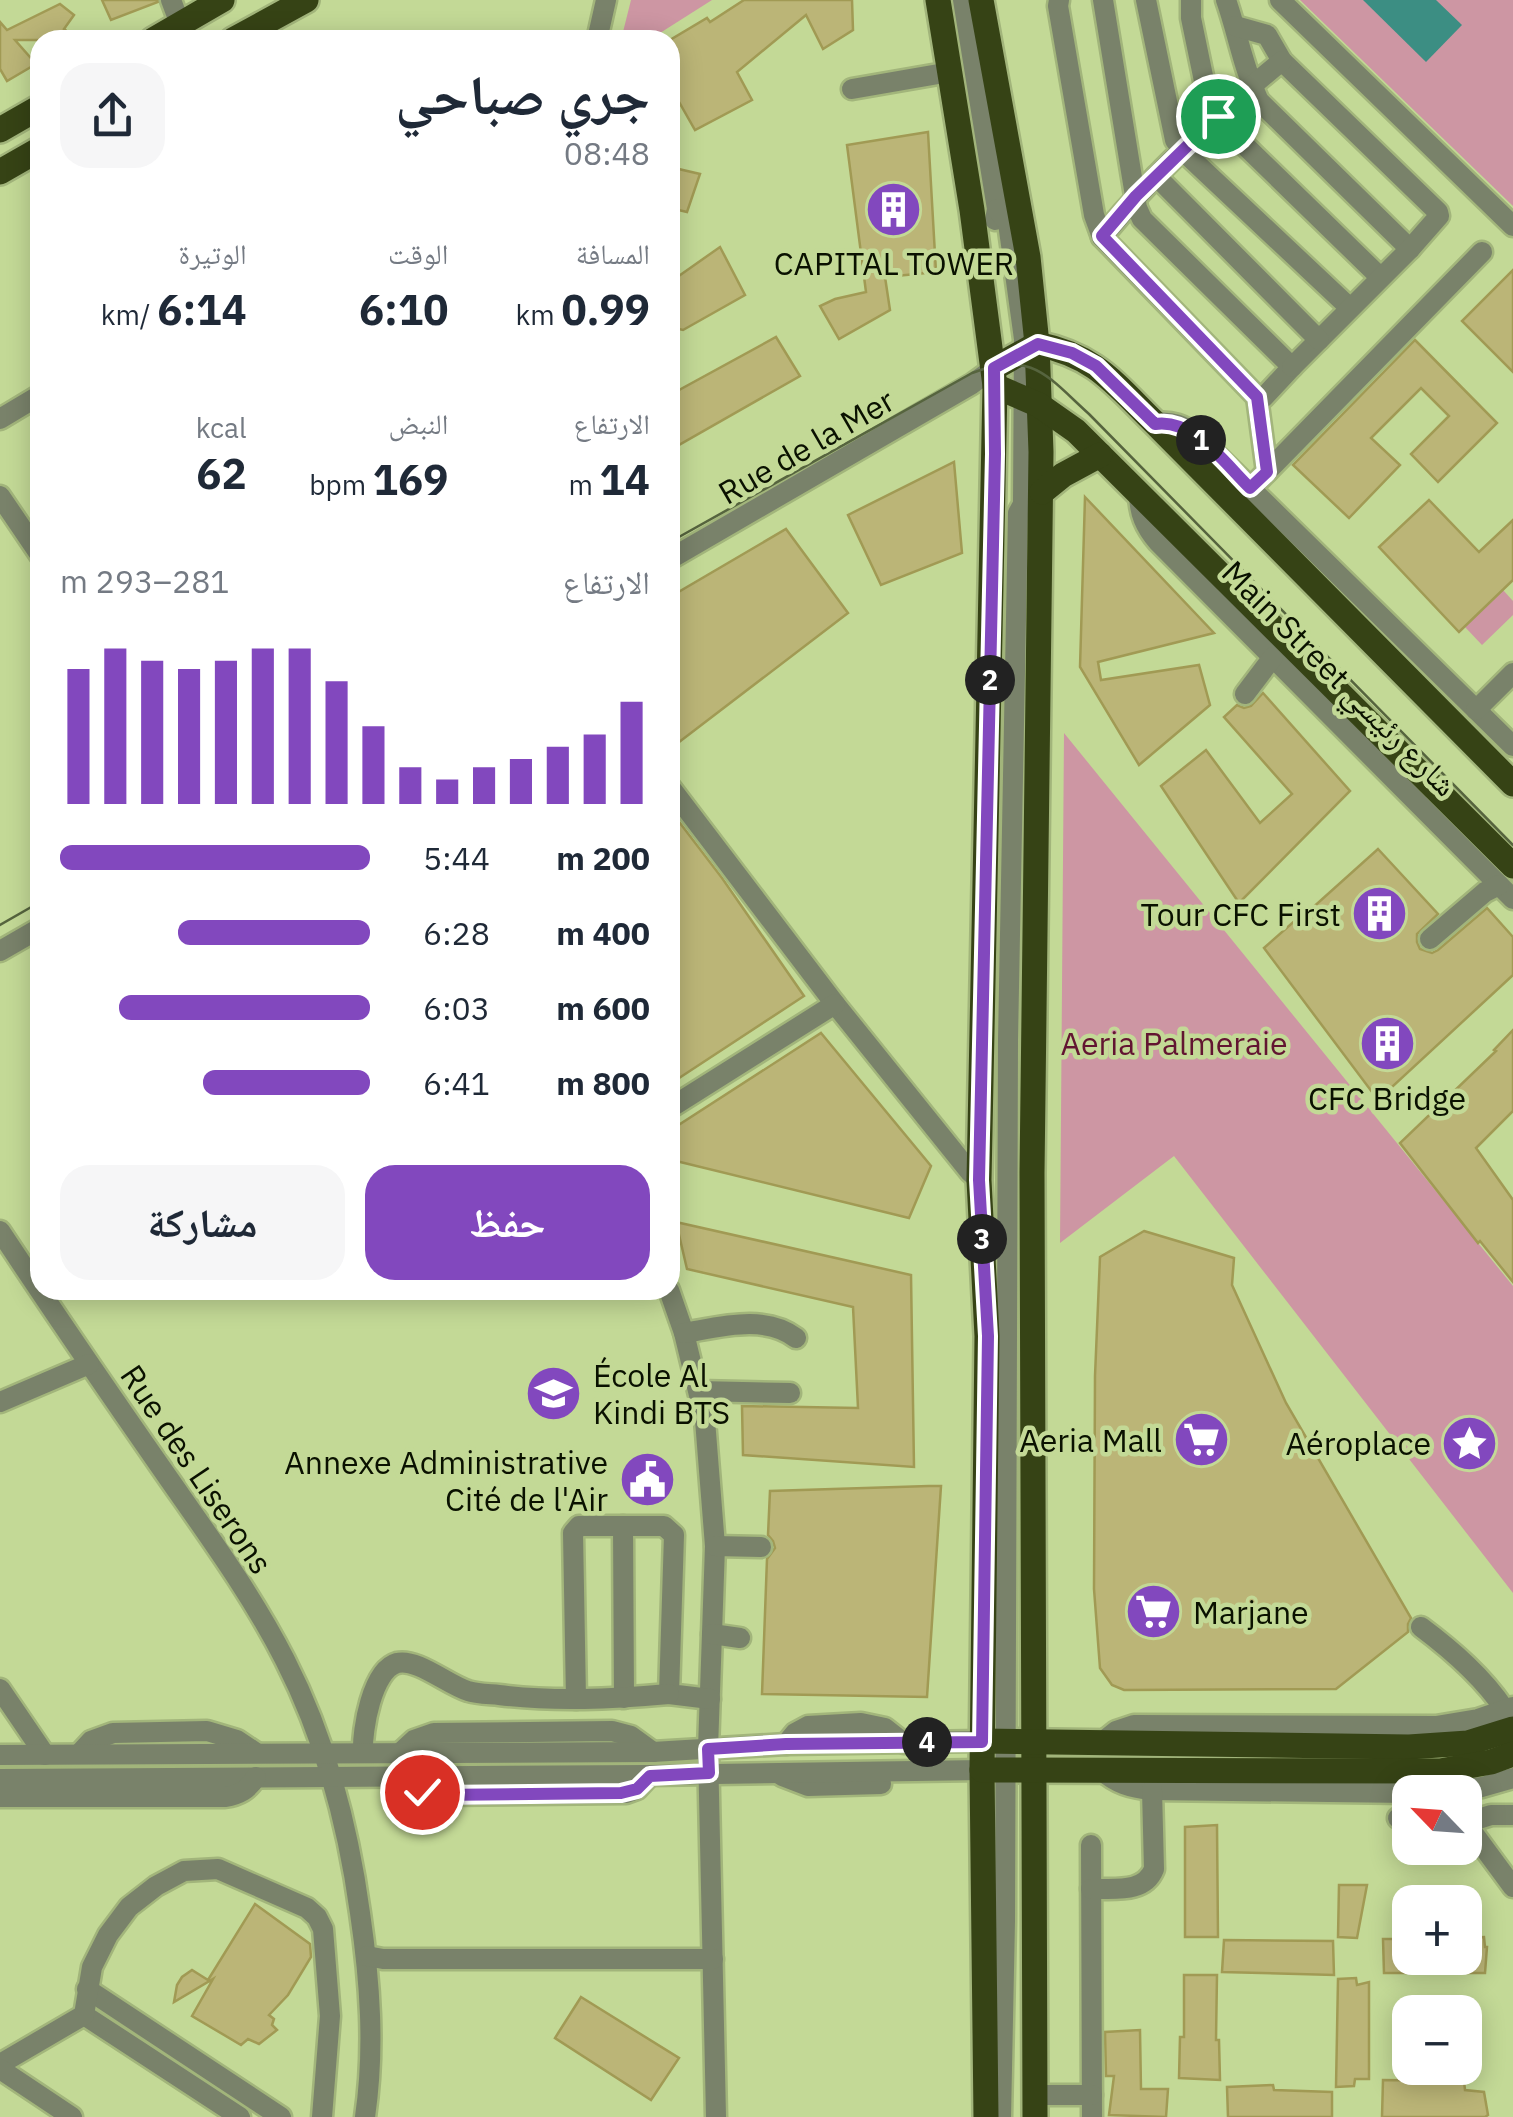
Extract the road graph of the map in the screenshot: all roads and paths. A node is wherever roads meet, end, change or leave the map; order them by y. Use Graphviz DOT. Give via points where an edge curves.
graph roads {
  1 [pos="306,0"];
  2 [pos="606,0"];
  3 [pos="938,0"];
  4 [pos="963,0"];
  5 [pos="981,0"];
  6 [pos="1060,0"];
  7 [pos="1103,0"];
  8 [pos="1146,0"];
  9 [pos="1191,0"];
  10 [pos="1226,0"];
  11 [pos="1280,0"];
  12 [pos="208,3"];
  13 [pos="176,12"];
  14 [pos="1235,26"];
  15 [pos="251,30"];
  16 [pos="599,30"];
  17 [pos="1282,60"];
  18 [pos="950,72"];
  19 [pos="1251,86"];
  20 [pos="852,90"];
  21 [pos="30,113"];
  22 [pos="1218,116"];
  23 [pos="0,130"];
  24 [pos="1183,151"];
  25 [pos="30,155"];
  26 [pos="0,172"];
  27 [pos="1156,176"];
  28 [pos="1136,196"];
  29 [pos="1513,226"];
  30 [pos="1102,236"];
  31 [pos="1410,249"];
  32 [pos="1482,252"];
  33 [pos="1380,277"];
  34 [pos="1350,308"];
  35 [pos="1319,340"];
  36 [pos="1292,367"];
  37 [pos="1013,376"];
  38 [pos="1257,397"];
  39 [pos="30,401"];
  40 [pos="0,418"];
  41 [pos="1155,424"];
  42 [pos="1100,455"];
  43 [pos="1267,472"];
  44 [pos="1250,488"];
  45 [pos="1042,492"];
  46 [pos="1139,494"];
  47 [pos="0,496"];
  48 [pos="30,540"];
  49 [pos="680,554"];
  50 [pos="1273,657"];
  51 [pos="1513,673"];
  52 [pos="1245,694"];
  53 [pos="1476,710"];
  54 [pos="1513,746"];
  55 [pos="1513,784"];
  56 [pos="680,801"];
  57 [pos="1508,883"];
  58 [pos="30,934"];
  59 [pos="1430,939"];
  60 [pos="0,951"];
  61 [pos="835,1004"];
  62 [pos="680,1102"];
  63 [pos="979,1180"];
  64 [pos="0,1231"];
  65 [pos="30,1276"];
  66 [pos="46,1300"];
  67 [pos="672,1300"];
  68 [pos="684,1333"];
  69 [pos="796,1338"];
  70 [pos="89,1364"];
  71 [pos="699,1392"];
  72 [pos="790,1392"];
  73 [pos="0,1402"];
  74 [pos="623,1526"];
  75 [pos="716,1546"];
  76 [pos="761,1547"];
  77 [pos="1421,1627"];
  78 [pos="712,1634"];
  79 [pos="740,1638"];
  80 [pos="0,1689"];
  81 [pos="669,1694"];
  82 [pos="624,1698"];
  83 [pos="576,1699"];
  84 [pos="710,1699"];
  85 [pos="1510,1715"];
  86 [pos="993,1742"];
  87 [pos="1034,1742"];
  88 [pos="708,1749"];
  89 [pos="324,1752"];
  90 [pos="363,1752"];
  91 [pos="1513,1754"];
  92 [pos="0,1755"];
  93 [pos="45,1755"];
  94 [pos="1100,1769"];
  95 [pos="993,1770"];
  96 [pos="1034,1770"];
  97 [pos="709,1773"];
  98 [pos="256,1776"];
  99 [pos="332,1776"];
  100 [pos="1513,1778"];
  101 [pos="0,1779"];
  102 [pos="1482,1787"];
  103 [pos="1152,1790"];
  104 [pos="1392,1793"];
  105 [pos="0,1797"];
  106 [pos="1513,1815"];
  107 [pos="1482,1817"];
  108 [pos="1090,1845"];
  109 [pos="1482,1855"];
  110 [pos="1513,1887"];
  111 [pos="1090,1889"];
  112 [pos="367,1956"];
  113 [pos="712,1959"];
  114 [pos="87,1990"];
  115 [pos="84,2015"];
  116 [pos="0,2066"];
  117 [pos="1092,2095"];
  118 [pos="1035,2106"];
  119 [pos="72,2117"];
  120 [pos="240,2117"];
  121 [pos="281,2117"];
  122 [pos="322,2117"];
  123 [pos="365,2117"];
  124 [pos="716,2117"];
  125 [pos="986,2117"];
  126 [pos="1001,2117"];
  127 [pos="1092,2117"];
  1 -- 15 [label="main road"];
  2 -- 16 [label="street"];
  3 -- 18 [label="main road"];
  4 -- 37 [label="street" via="996,210 1008,224"];
  5 -- 37 [label="main road" via="1023,223"];
  6 -- 30 [label="street"];
  7 -- 28 [label="street"];
  8 -- 24 [label="street" via="1175,140"];
  9 -- 22 [label="street" via="1209,104"];
  10 -- 14 [label="street"];
  11 -- 29 [label="street"];
  12 -- 13 [label="main road"];
  14 -- 17 [label="street" via="1264,32"];
  14 -- 19 [label="street"];
  17 -- 19 [label="street"];
  17 -- 31 [label="street" via="1438,212"];
  18 -- 20 [label="street"];
  18 -- 37 [label="main road" via="972,210"];
  19 -- 22 [label="street"];
  19 -- 31 [label="street"];
  21 -- 23 [label="main road"];
  22 -- 24 [label="street"];
  22 -- 33 [label="street"];
  24 -- 27 [label="street"];
  24 -- 34 [label="street"];
  25 -- 26 [label="main road"];
  27 -- 28 [label="street"];
  27 -- 35 [label="street"];
  28 -- 30 [label="street"];
  28 -- 36 [label="street" via="1142,219"];
  30 -- 38 [label="street"];
  31 -- 33 [label="street"];
  32 -- 43 [label="street"];
  33 -- 34 [label="street"];
  34 -- 35 [label="street"];
  35 -- 36 [label="street"];
  36 -- 38 [label="street" via="1271,392"];
  37 -- 41 [label="main road, Main Street شارع رئيسي" via="1072,353 1096,366"];
  37 -- 42 [label="main road, Main Street شارع رئيسي"];
  37 -- 45 [label="main road"];
  37 -- 49 [label="street, Rue de la Mer"];
  37 -- 63 [label="main road"];
  37 -- 86 [label="street" via="1012,502 1018,512"];
  38 -- 43 [label="street"];
  39 -- 40 [label="street"];
  41 -- 44 [label="street, Main Street شارع رئيسي" via="1190,430"];
  41 -- 55 [label="main road, Main Street شارع رئيسي"];
  42 -- 45 [label="main road"];
  42 -- 46 [label="main road, Main Street شارع رئيسي"];
  43 -- 44 [label="street"];
  44 -- 53 [label="street, Main Street شارع رئيسي"];
  45 -- 87 [label="main road" via="1032,1172"];
  46 -- 50 [label="street, Main Street شارع رئيسي" via="1152,534"];
  46 -- 57 [label="main road, Main Street شارع رئيسي"];
  47 -- 48 [label="street"];
  50 -- 52 [label="street"];
  50 -- 57 [label="street, Main Street شارع رئيسي"];
  51 -- 53 [label="street"];
  53 -- 54 [label="street, Main Street شارع رئيسي"];
  56 -- 61 [label="street"];
  57 -- 59 [label="street" via="1486,892"];
  58 -- 60 [label="street"];
  61 -- 62 [label="street"];
  61 -- 63 [label="street"];
  63 -- 86 [label="main road" via="988,1336"];
  64 -- 65 [label="street, Rue des Liserons"];
  66 -- 70 [label="street, Rue des Liserons"];
  67 -- 68 [label="street"];
  68 -- 69 [label="street" via="769,1324"];
  68 -- 71 [label="street"];
  70 -- 73 [label="street"];
  70 -- 89 [label="street, Rue des Liserons" via="238,1579 284,1658"];
  71 -- 72 [label="street"];
  71 -- 75 [label="street"];
  74 -- 81 [label="street" via="664,1526 674,1535"];
  74 -- 82 [label="street"];
  74 -- 83 [label="street" via="578,1526 573,1533"];
  75 -- 76 [label="street"];
  75 -- 78 [label="street"];
  77 -- 85 [label="street" via="1477,1675"];
  78 -- 79 [label="street"];
  78 -- 84 [label="street"];
  80 -- 93 [label="street"];
  81 -- 82 [label="street"];
  81 -- 84 [label="street"];
  82 -- 83 [label="street"];
  83 -- 90 [label="street" via="468,1691 398,1663 377,1681"];
  84 -- 88 [label="street"];
  85 -- 87 [label="main road" via="1468,1743 1425,1747"];
  86 -- 87 [label="main road"];
  86 -- 88 [label="street"];
  86 -- 95 [label="main road"];
  87 -- 96 [label="main road"];
  88 -- 90 [label="street"];
  88 -- 97 [label="street"];
  89 -- 90 [label="street"];
  89 -- 93 [label="street"];
  89 -- 99 [label="street, Rue des Liserons"];
  91 -- 94 [label="main road" via="1440,1770"];
  92 -- 93 [label="street"];
  94 -- 96 [label="main road"];
  94 -- 103 [label="street" via="1118,1783"];
  95 -- 96 [label="main road"];
  95 -- 97 [label="street"];
  95 -- 125 [label="main road"];
  95 -- 126 [label="street" via="1005,1921"];
  96 -- 118 [label="main road"];
  97 -- 99 [label="street"];
  97 -- 113 [label="street"];
  98 -- 99 [label="street"];
  98 -- 101 [label="street"];
  98 -- 105 [label="street" via="240,1794 224,1797"];
  99 -- 112 [label="street, Rue des Liserons"];
  100 -- 102 [label="street"];
  103 -- 104 [label="street"];
  103 -- 111 [label="street" via="1150,1880 1140,1887"];
  106 -- 107 [label="street"];
  108 -- 111 [label="street"];
  109 -- 110 [label="street"];
  111 -- 117 [label="street"];
  112 -- 113 [label="street"];
  112 -- 123 [label="street, Rue des Liserons"];
  113 -- 124 [label="street"];
  114 -- 115 [label="street"];
  114 -- 121 [label="street"];
  114 -- 122 [label="street" via="92,1967 129,1908 184,1871 218,1868 307,1908 324,1929 328,1977"];
  115 -- 116 [label="street"];
  115 -- 120 [label="street"];
  116 -- 119 [label="street"];
  117 -- 118 [label="street"];
  117 -- 127 [label="street"];
}
